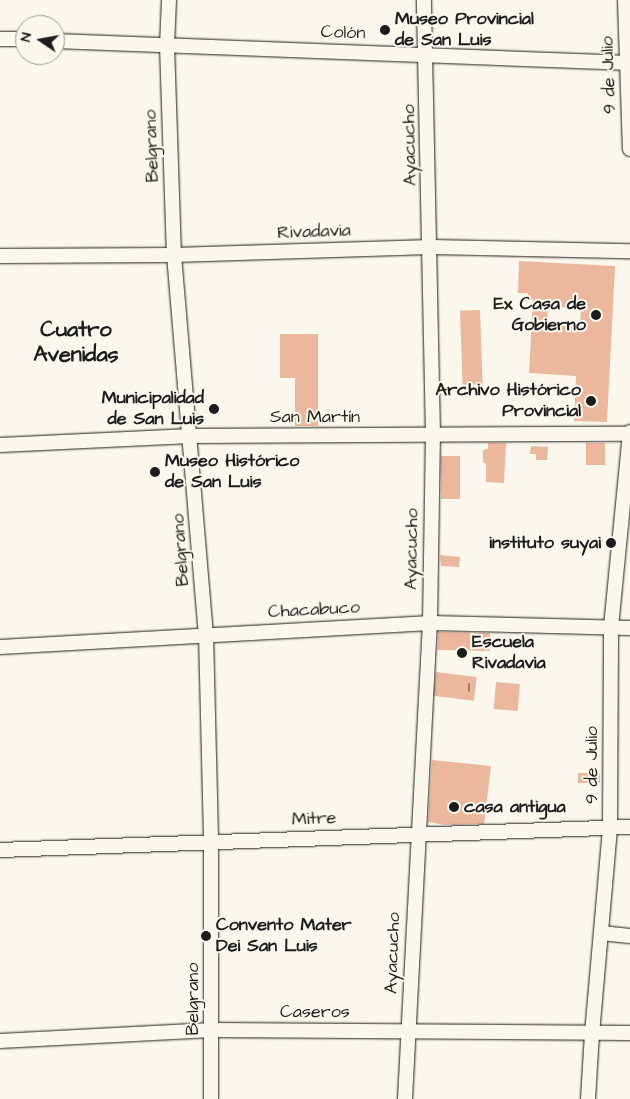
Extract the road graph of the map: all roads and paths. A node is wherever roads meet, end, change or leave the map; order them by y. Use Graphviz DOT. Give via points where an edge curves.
graph roads {
  1 [pos="168,0"];
  2 [pos="424,0"];
  3 [pos="626,0"];
  4 [pos="0,38"];
  5 [pos="15,39"];
  6 [pos="65,41"];
  7 [pos="167,45"];
  8 [pos="426,56"];
  9 [pos="628,63"];
  10 [pos="630,148"];
  11 [pos="431,247"];
  12 [pos="630,251"];
  13 [pos="174,255"];
  14 [pos="0,256"];
  15 [pos="630,433"];
  16 [pos="433,435"];
  17 [pos="191,436"];
  18 [pos="0,446"];
  19 [pos="430,623"];
  20 [pos="611,627"];
  21 [pos="630,628"];
  22 [pos="206,634"];
  23 [pos="0,648"];
  24 [pos="610,827"];
  25 [pos="630,827"];
  26 [pos="417,834"];
  27 [pos="211,842"];
  28 [pos="0,850"];
  29 [pos="601,933"];
  30 [pos="630,936"];
  31 [pos="212,1030"];
  32 [pos="409,1031"];
  33 [pos="630,1033"];
  34 [pos="592,1034"];
  35 [pos="0,1041"];
  36 [pos="211,1099"];
  37 [pos="404,1099"];
  38 [pos="588,1099"];
  1 -- 7 [label="street, Belgrano"];
  2 -- 8 [label="street, Ayacucho"];
  3 -- 9 [label="street, 9 de Julio"];
  4 -- 5 [label="street"];
  6 -- 7 [label="street, Colón"];
  7 -- 8 [label="street, Colón"];
  7 -- 13 [label="street, Belgrano"];
  8 -- 9 [label="street, Colón"];
  8 -- 11 [label="street, Ayacucho"];
  9 -- 10 [label="street, 9 de Julio"];
  11 -- 12 [label="street, Rivadavia"];
  11 -- 13 [label="street, Rivadavia"];
  11 -- 16 [label="street, Ayacucho"];
  13 -- 14 [label="street, Rivadavia"];
  13 -- 17 [label="street, Belgrano"];
  15 -- 16 [label="street, San Martín"];
  15 -- 20 [label="street, 9 de Julio"];
  16 -- 17 [label="street, San Martín"];
  16 -- 19 [label="street, Ayacucho"];
  17 -- 18 [label="street, San Martín"];
  17 -- 22 [label="street, Belgrano"];
  19 -- 20 [label="street, Chacabuco"];
  19 -- 22 [label="street, Chacabuco"];
  19 -- 26 [label="street, Ayacucho"];
  20 -- 21 [label="street, Chacabuco"];
  20 -- 24 [label="street, 9 de Julio"];
  22 -- 23 [label="street, Chacabuco"];
  22 -- 27 [label="street, Belgrano"];
  24 -- 25 [label="street, Mitre"];
  24 -- 26 [label="street, Mitre"];
  24 -- 29 [label="street, 9 de Julio"];
  26 -- 27 [label="street, Mitre"];
  26 -- 32 [label="street, Ayacucho"];
  27 -- 28 [label="street, Mitre"];
  27 -- 31 [label="street, Belgrano"];
  29 -- 30 [label="street"];
  29 -- 34 [label="street, 9 de Julio"];
  31 -- 32 [label="street, Caseros"];
  31 -- 35 [label="street, Caseros"];
  31 -- 36 [label="street, Belgrano"];
  32 -- 34 [label="street, Caseros"];
  32 -- 37 [label="street, Ayacucho"];
  33 -- 34 [label="street, Caseros"];
  34 -- 38 [label="street, 9 de Julio"];
}
